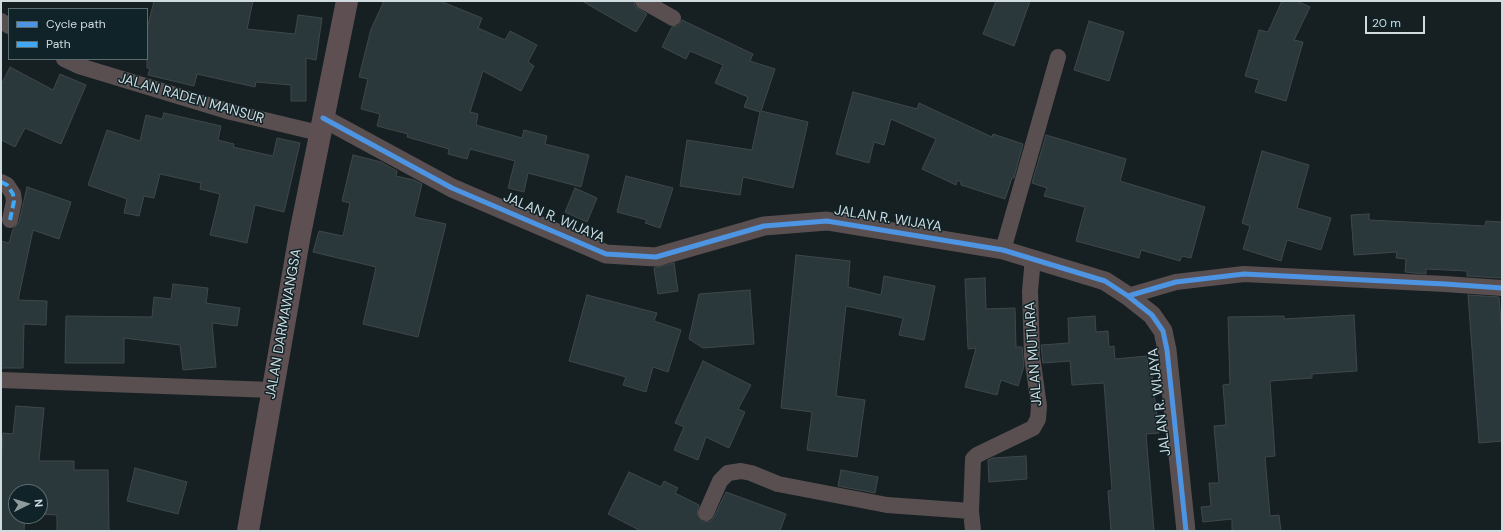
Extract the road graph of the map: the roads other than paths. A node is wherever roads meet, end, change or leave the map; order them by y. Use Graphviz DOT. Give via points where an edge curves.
graph roads {
  1 [pos="347,1"];
  2 [pos="642,1"];
  3 [pos="673,18"];
  4 [pos="1058,57"];
  5 [pos="66,60"];
  6 [pos="321,126"];
  7 [pos="1,182"];
  8 [pos="10,220"];
  9 [pos="1003,250"];
  10 [pos="1033,258"];
  11 [pos="1502,288"];
  12 [pos="1128,296"];
  13 [pos="1,380"];
  14 [pos="272,390"];
  15 [pos="971,510"];
  16 [pos="706,513"];
  17 [pos="248,531"];
  18 [pos="973,531"];
  19 [pos="1186,531"];
  1 -- 6 [label="main road, JALAN DARMAWANGSA"];
  2 -- 3 [label="street"];
  4 -- 9 [label="street"];
  5 -- 6 [label="street, JALAN RADEN MANSUR" via="231,112"];
  6 -- 9 [label="street, JALAN R. WIJAYA" via="452,188 606,254 656,257 764,226 827,221"];
  6 -- 14 [label="main road, JALAN DARMAWANGSA"];
  7 -- 8 [label="street" via="7,185 13,194"];
  9 -- 10 [label="street, JALAN R. WIJAYA"];
  10 -- 12 [label="street, JALAN R. WIJAYA" via="1105,281"];
  10 -- 15 [label="street, JALAN MUTIARA" via="1030,291 1032,356 1039,406 1038,419 1033,428 973,459"];
  11 -- 12 [label="street" via="1244,274 1176,282"];
  12 -- 19 [label="street, JALAN R. WIJAYA" via="1152,315 1163,331"];
  13 -- 14 [label="street"];
  14 -- 17 [label="main road, JALAN DARMAWANGSA"];
  15 -- 16 [label="street" via="887,504 778,484 741,471 728,473 720,481"];
  15 -- 18 [label="street, JALAN MUTIARA"];
}
